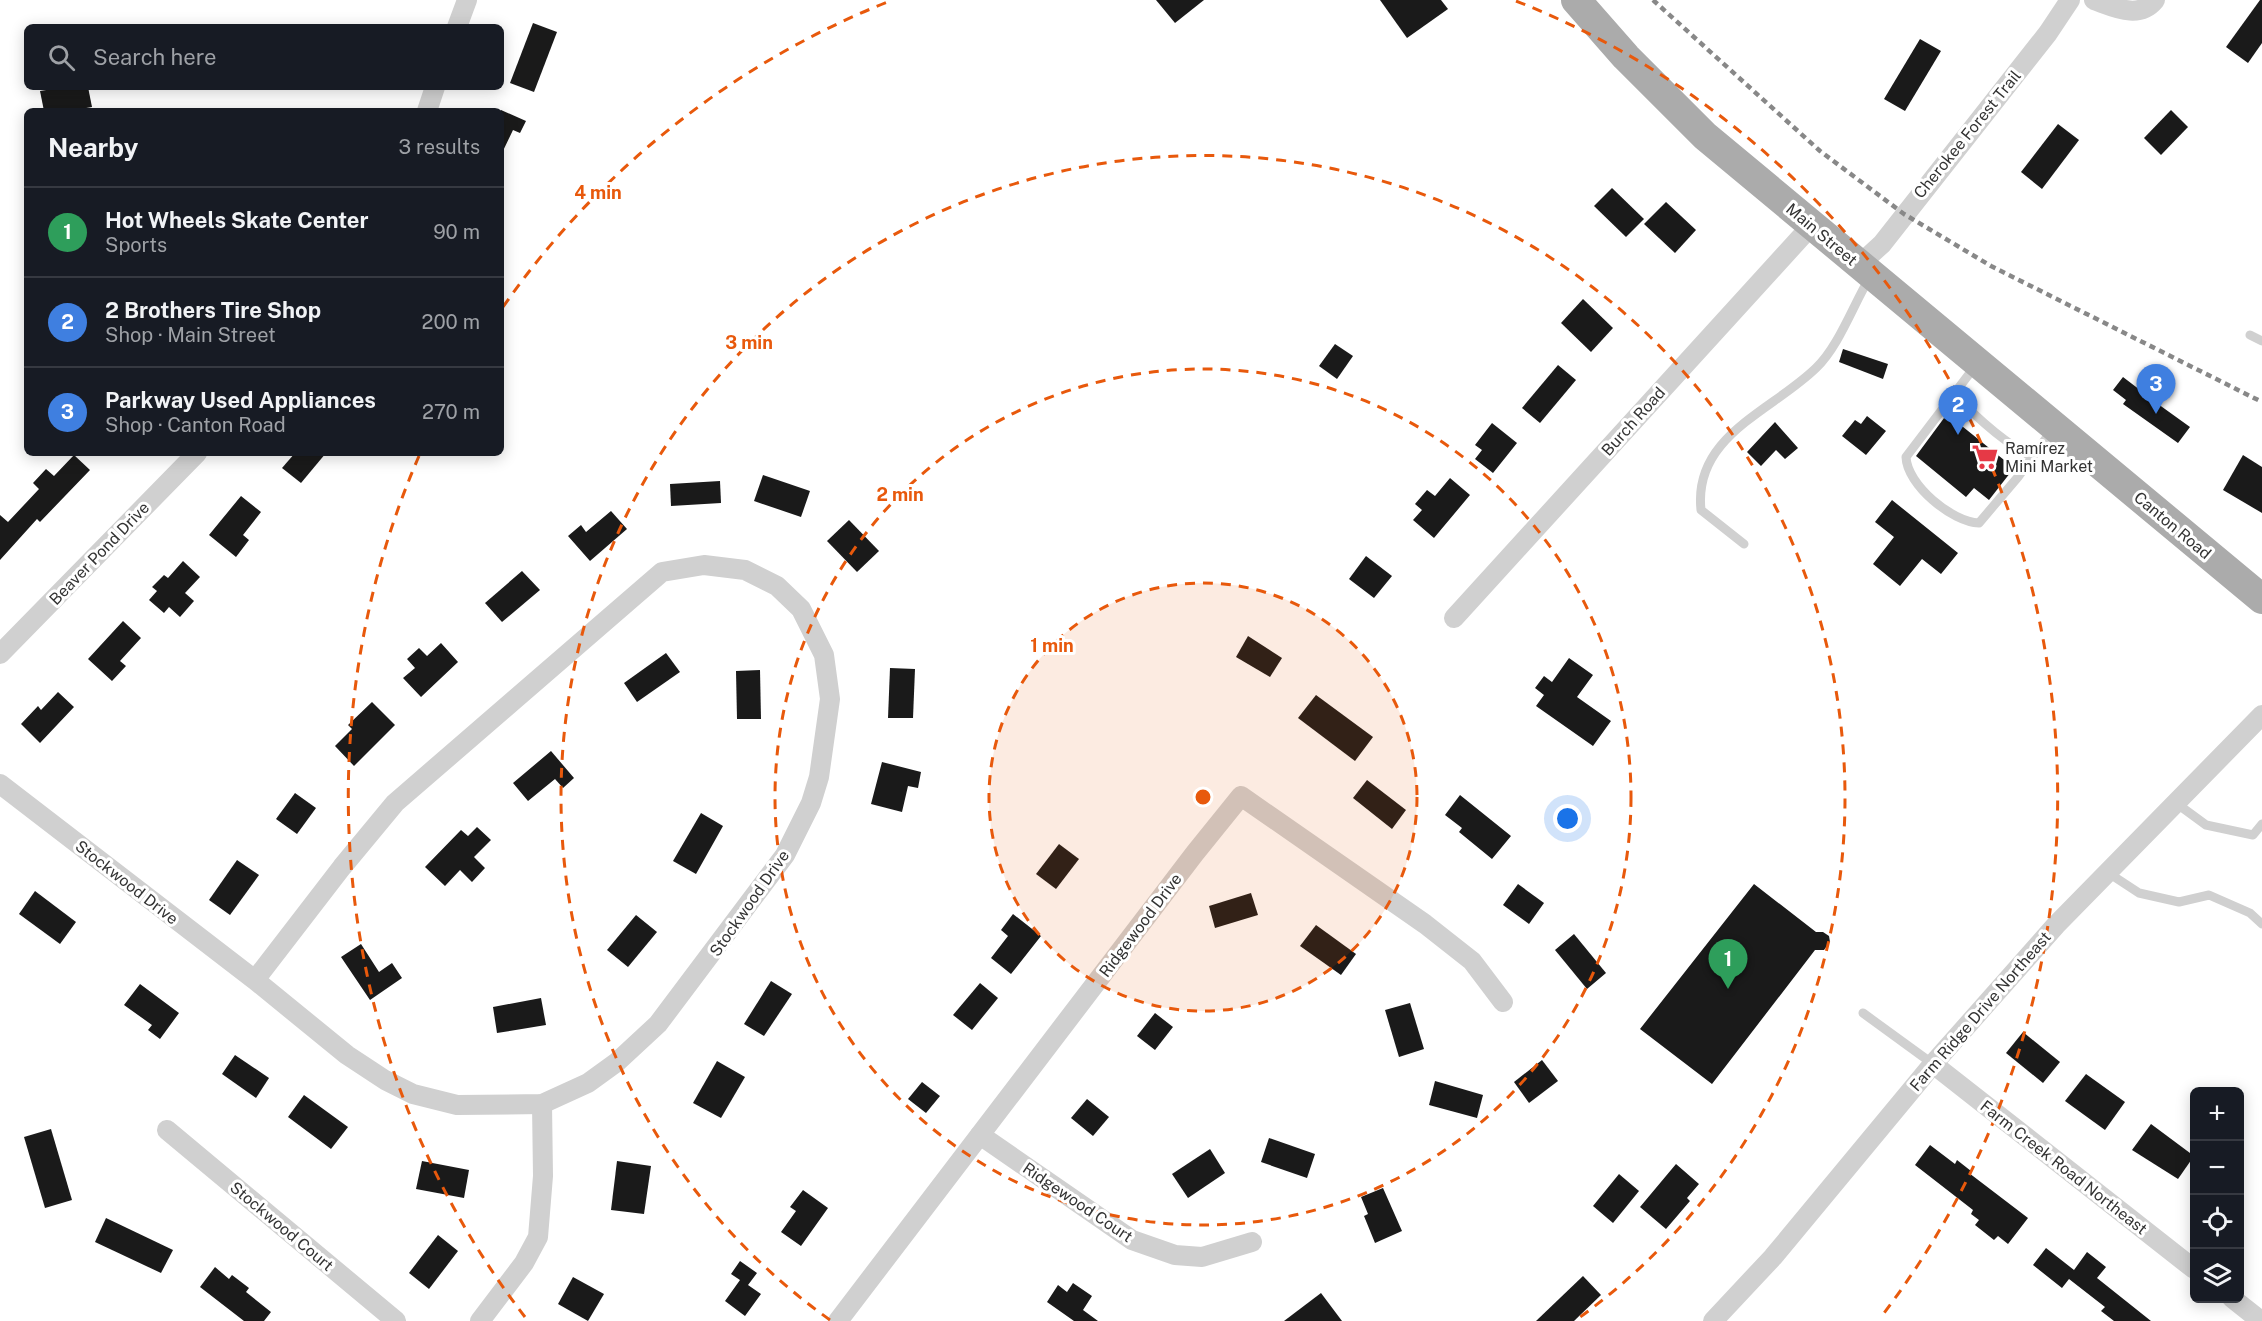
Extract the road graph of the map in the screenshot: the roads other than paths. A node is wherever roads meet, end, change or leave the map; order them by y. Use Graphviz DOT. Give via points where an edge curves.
graph roads {
  1 [pos="467,0"];
  2 [pos="1575,0"];
  3 [pos="2070,0"];
  4 [pos="2094,0"];
  5 [pos="2155,0"];
  6 [pos="458,24"];
  7 [pos="434,90"];
  8 [pos="428,108"];
  9 [pos="1812,225"];
  10 [pos="1865,270"];
  11 [pos="2250,334"];
  12 [pos="2262,341"];
  13 [pos="1978,363"];
  14 [pos="1954,394"];
  15 [pos="2054,426"];
  16 [pos="2083,451"];
  17 [pos="194,456"];
  18 [pos="2032,457"];
  19 [pos="1744,544"];
  20 [pos="2262,599"];
  21 [pos="1455,618"];
  22 [pos="0,654"];
  23 [pos="2262,715"];
  24 [pos="0,784"];
  25 [pos="2176,803"];
  26 [pos="2262,824"];
  27 [pos="2108,872"];
  28 [pos="2262,924"];
  29 [pos="255,980"];
  30 [pos="1503,1002"];
  31 [pos="1863,1013"];
  32 [pos="1933,1064"];
  33 [pos="542,1104"];
  34 [pos="167,1130"];
  35 [pos="980,1135"];
  36 [pos="1252,1242"];
  37 [pos="2190,1266"];
  38 [pos="2237,1303"];
  39 [pos="396,1321"];
  40 [pos="480,1321"];
  41 [pos="838,1321"];
  42 [pos="1713,1321"];
  43 [pos="2261,1321"];
  1 -- 6 [label="street"];
  2 -- 9 [label="main road, Main Street" via="1705,136"];
  3 -- 10 [label="street, Cherokee Forest Trail"];
  4 -- 5 [label="street" via="2124,11 2142,10"];
  7 -- 8 [label="street"];
  9 -- 10 [label="main road, Main Street"];
  9 -- 21 [label="street, Burch Road"];
  10 -- 13 [label="main road, Main Street"];
  10 -- 19 [label="lane" via="1832,349 1816,368 1728,436 1714,452 1704,473 1699,494 1701,510"];
  11 -- 12 [label="lane"];
  13 -- 14 [label="lane"];
  13 -- 15 [label="main road, Main Street"];
  14 -- 18 [label="lane"];
  14 -- 18 [label="lane" via="1906,457 1916,486 1958,519 1979,523"];
  15 -- 16 [label="main road, Main Street"];
  15 -- 18 [label="lane"];
  16 -- 20 [label="main road, Canton Road"];
  17 -- 22 [label="street, Beaver Pond Drive"];
  23 -- 25 [label="street, Farm Ridge Drive Northeast"];
  24 -- 29 [label="street, Stockwood Drive"];
  25 -- 26 [label="lane" via="2206,825 2253,835"];
  25 -- 27 [label="street, Farm Ridge Drive Northeast"];
  27 -- 28 [label="lane" via="2139,893 2179,902 2209,896 2250,913"];
  27 -- 32 [label="street, Farm Ridge Drive Northeast"];
  29 -- 33 [label="street, Stockwood Drive" via="347,1055 413,1094 457,1105"];
  29 -- 33 [label="street, Stockwood Drive" via="395,803 662,572 704,565 745,570 777,586 801,609 825,655 830,699 819,777 811,802 785,855 658,1024 588,1083"];
  30 -- 35 [label="street, Ridgewood Drive" via="1472,960 1241,796"];
  31 -- 32 [label="lane"];
  32 -- 37 [label="street, Farm Creek Road Northeast"];
  32 -- 42 [label="street, Farm Ridge Drive Northeast" via="1773,1257"];
  33 -- 40 [label="street" via="543,1176 538,1237 524,1263"];
  34 -- 39 [label="street, Stockwood Court"];
  35 -- 36 [label="street, Ridgewood Court" via="1132,1240 1175,1255 1202,1257"];
  35 -- 41 [label="street, Ridgewood Drive"];
  38 -- 43 [label="street"];
}
